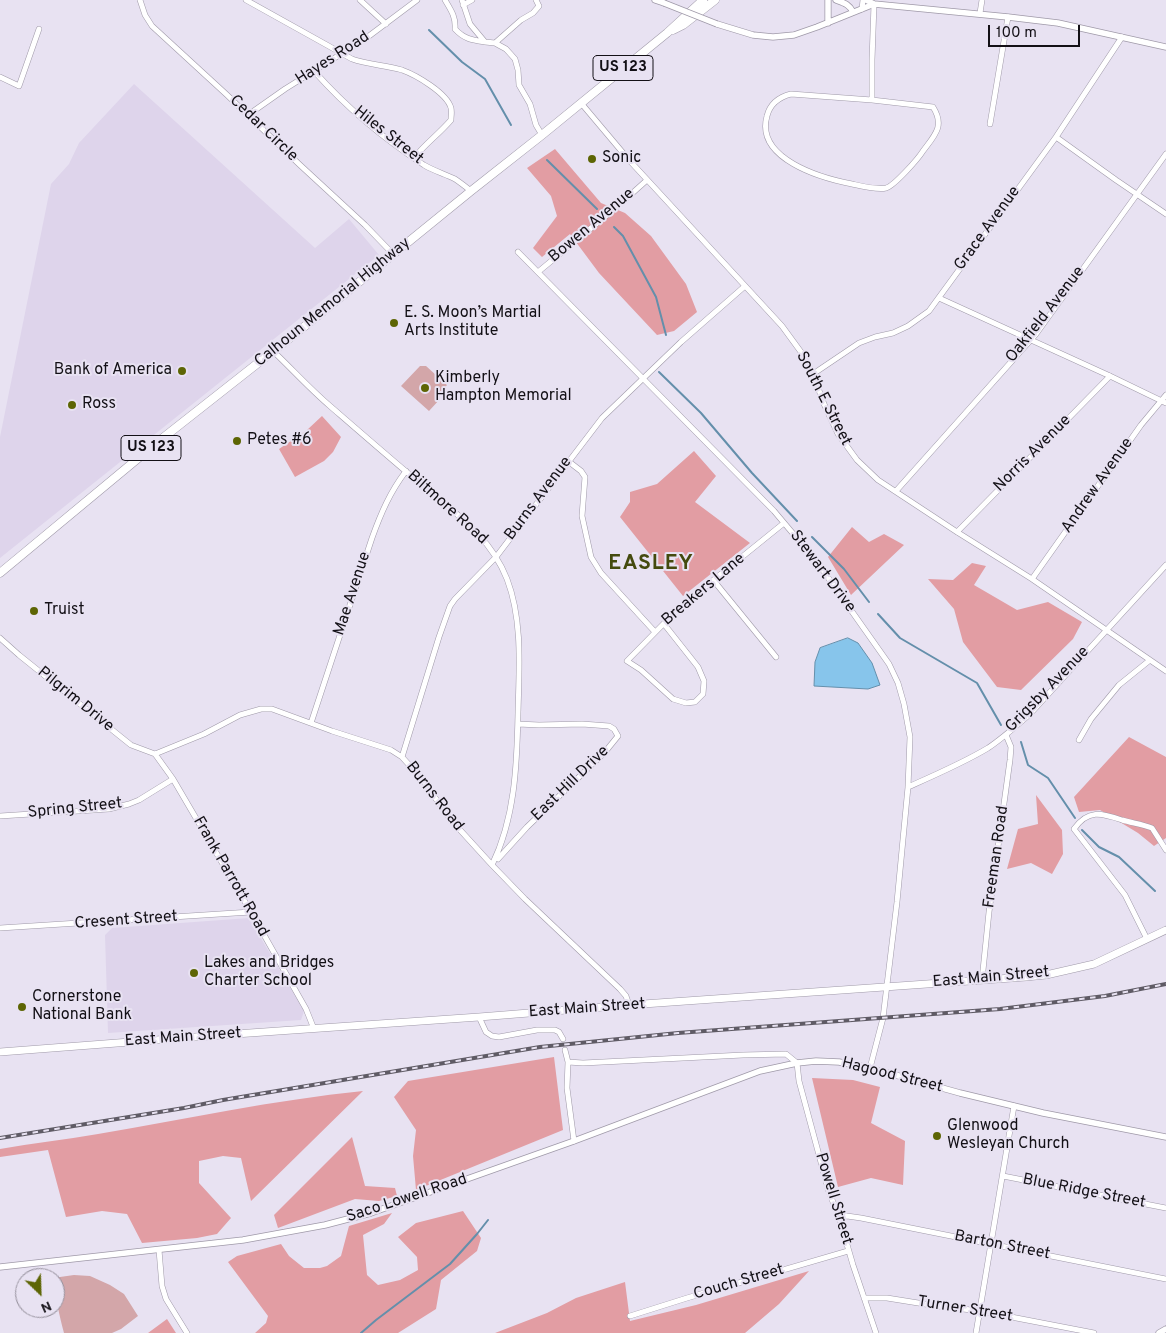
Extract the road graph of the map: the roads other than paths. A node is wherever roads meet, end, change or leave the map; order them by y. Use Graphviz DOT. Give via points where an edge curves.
graph roads {
  1 [pos="140,0"];
  2 [pos="246,0"];
  3 [pos="360,0"];
  4 [pos="415,0"];
  5 [pos="445,0"];
  6 [pos="472,0"];
  7 [pos="536,0"];
  8 [pos="655,0"];
  9 [pos="703,0"];
  10 [pos="715,0"];
  11 [pos="828,0"];
  12 [pos="836,0"];
  13 [pos="864,0"];
  14 [pos="982,0"];
  15 [pos="463,2"];
  16 [pos="874,4"];
  17 [pos="862,9"];
  18 [pos="853,12"];
  19 [pos="980,14"];
  20 [pos="1008,16"];
  21 [pos="828,22"];
  22 [pos="386,24"];
  23 [pos="39,29"];
  24 [pos="667,34"];
  25 [pos="1122,37"];
  26 [pos="485,42"];
  27 [pos="495,43"];
  28 [pos="1166,47"];
  29 [pos="343,53"];
  30 [pos="314,71"];
  31 [pos="0,77"];
  32 [pos="872,100"];
  33 [pos="580,102"];
  34 [pos="248,115"];
  35 [pos="990,124"];
  36 [pos="542,135"];
  37 [pos="1056,137"];
  38 [pos="1166,154"];
  39 [pos="414,158"];
  40 [pos="647,180"];
  41 [pos="471,190"];
  42 [pos="1137,194"];
  43 [pos="1166,214"];
  44 [pos="518,252"];
  45 [pos="393,254"];
  46 [pos="538,272"];
  47 [pos="745,286"];
  48 [pos="939,298"];
  49 [pos="1031,340"];
  50 [pos="273,351"];
  51 [pos="813,374"];
  52 [pos="1110,376"];
  53 [pos="643,378"];
  54 [pos="1166,395"];
  55 [pos="1163,402"];
  56 [pos="568,461"];
  57 [pos="406,471"];
  58 [pos="896,490"];
  59 [pos="784,524"];
  60 [pos="957,532"];
  61 [pos="496,557"];
  62 [pos="1166,565"];
  63 [pos="0,573"];
  64 [pos="1032,579"];
  65 [pos="714,581"];
  66 [pos="664,624"];
  67 [pos="1106,630"];
  68 [pos="655,632"];
  69 [pos="0,638"];
  70 [pos="776,657"];
  71 [pos="1150,660"];
  72 [pos="1166,671"];
  73 [pos="311,723"];
  74 [pos="518,724"];
  75 [pos="1006,734"];
  76 [pos="1078,740"];
  77 [pos="156,754"];
  78 [pos="402,757"];
  79 [pos="173,779"];
  80 [pos="908,787"];
  81 [pos="0,816"];
  82 [pos="1166,850"];
  83 [pos="492,865"];
  84 [pos="252,912"];
  85 [pos="0,928"];
  86 [pos="1166,930"];
  87 [pos="1147,939"];
  88 [pos="982,980"];
  89 [pos="887,987"];
  90 [pos="628,1005"];
  91 [pos="479,1017"];
  92 [pos="314,1029"];
  93 [pos="563,1039"];
  94 [pos="565,1050"];
  95 [pos="0,1052"];
  96 [pos="568,1062"];
  97 [pos="797,1063"];
  98 [pos="870,1068"];
  99 [pos="1014,1106"];
  100 [pos="1166,1137"];
  101 [pos="574,1141"];
  102 [pos="1003,1176"];
  103 [pos="1166,1208"];
  104 [pos="839,1217"];
  105 [pos="990,1244"];
  106 [pos="159,1250"];
  107 [pos="848,1251"];
  108 [pos="0,1267"];
  109 [pos="1166,1279"];
  110 [pos="864,1298"];
  111 [pos="980,1311"];
  112 [pos="630,1316"];
  113 [pos="1166,1329"];
  114 [pos="186,1333"];
  115 [pos="876,1333"];
  116 [pos="976,1333"];
  117 [pos="1094,1333"];
  118 [pos="1159,1333"];
  1 -- 34 [label="street, Cedar Circle" via="152,26"];
  2 -- 29 [label="street"];
  3 -- 22 [label="street"];
  4 -- 22 [label="street, Hayes Road"];
  5 -- 26 [label="street" via="460,35 468,40"];
  6 -- 15 [label="street"];
  7 -- 27 [label="street" via="539,6 533,13"];
  8 -- 21 [label="street, bridge" via="753,35 794,35"];
  9 -- 24 [label="highway, Calhoun Memorial Highway / US 123"];
  10 -- 24 [label="highway, Calhoun Memorial Highway / US 123"];
  11 -- 21 [label="street"];
  12 -- 18 [label="street" via="845,3"];
  13 -- 16 [label="street"];
  13 -- 17 [label="street"];
  14 -- 19 [label="street"];
  15 -- 26 [label="street" via="470,24"];
  16 -- 17 [label="street"];
  16 -- 19 [label="street"];
  16 -- 32 [label="street"];
  17 -- 18 [label="street"];
  18 -- 21 [label="street"];
  19 -- 20 [label="street"];
  20 -- 25 [label="street"];
  20 -- 35 [label="street"];
  22 -- 29 [label="street, Hayes Road"];
  23 -- 31 [label="street" via="19,86"];
  24 -- 33 [label="highway, Calhoun Memorial Highway / US 123"];
  25 -- 28 [label="street"];
  25 -- 37 [label="street, Grace Avenue"];
  26 -- 27 [label="street"];
  27 -- 36 [label="street" via="516,59 519,85"];
  29 -- 30 [label="street, Hayes Road"];
  29 -- 39 [label="street" via="365,63 403,70 445,97 451,106 451,120"];
  30 -- 34 [label="street, Hayes Road"];
  30 -- 39 [label="street, Hiles Street" via="373,127"];
  32 -- 32 [label="street" via="933,108 939,119 939,126 922,153 886,188 868,188 812,173 782,157 767,136 765,122 768,111 781,96 809,94"];
  33 -- 36 [label="highway, Calhoun Memorial Highway / US 123"];
  33 -- 40 [label="street, South E Street"];
  34 -- 45 [label="street, Cedar Circle"];
  36 -- 41 [label="highway, Calhoun Memorial Highway / US 123"];
  37 -- 42 [label="street"];
  37 -- 48 [label="street, Grace Avenue"];
  38 -- 42 [label="street, Oakfield Avenue"];
  39 -- 41 [label="street, Hiles Street"];
  40 -- 46 [label="street, Bowen Avenue"];
  40 -- 47 [label="street, South E Street"];
  41 -- 45 [label="highway, Calhoun Memorial Highway / US 123"];
  42 -- 43 [label="street"];
  42 -- 49 [label="street, Oakfield Avenue"];
  44 -- 46 [label="street, Stewart Drive"];
  45 -- 50 [label="highway, Calhoun Memorial Highway / US 123"];
  46 -- 53 [label="street, Stewart Drive"];
  47 -- 51 [label="street, South E Street" via="782,326"];
  47 -- 53 [label="street, Burns Avenue"];
  48 -- 49 [label="street"];
  48 -- 51 [label="street, Grace Avenue" via="929,311 908,326 859,343"];
  49 -- 52 [label="street"];
  49 -- 58 [label="street, Oakfield Avenue"];
  50 -- 57 [label="street, Biltmore Road" via="327,404"];
  50 -- 63 [label="highway, Calhoun Memorial Highway / US 123"];
  51 -- 58 [label="street, South E Street" via="827,411 847,447 878,480"];
  52 -- 55 [label="street"];
  52 -- 60 [label="street, Norris Avenue"];
  53 -- 56 [label="street, Burns Avenue" via="602,418"];
  53 -- 59 [label="street, Stewart Drive"];
  54 -- 55 [label="street, Andrew Avenue"];
  55 -- 64 [label="street, Andrew Avenue" via="1141,425"];
  56 -- 61 [label="street, Burns Avenue"];
  56 -- 68 [label="street" via="585,477 582,516 591,557 601,573"];
  57 -- 61 [label="street, Biltmore Road" via="465,520"];
  57 -- 73 [label="street, Mae Avenue" via="383,508"];
  58 -- 60 [label="street, South E Street"];
  59 -- 65 [label="street, Breakers Lane"];
  59 -- 80 [label="street, Stewart Drive" via="817,562 889,664 898,683 910,737"];
  60 -- 64 [label="street, South E Street"];
  61 -- 74 [label="street, Biltmore Road" via="513,599 517,624"];
  61 -- 78 [label="street, Burns Avenue" via="450,606"];
  62 -- 67 [label="street, Grigsby Avenue"];
  64 -- 67 [label="street, South E Street"];
  65 -- 66 [label="street, Breakers Lane"];
  65 -- 70 [label="street"];
  66 -- 68 [label="street, Breakers Lane"];
  66 -- 68 [label="street, Breakers Lane" via="698,667 704,681 703,694 695,702 673,699 627,661"];
  67 -- 71 [label="street, South E Street"];
  67 -- 75 [label="street, Grigsby Avenue" via="1030,714"];
  69 -- 77 [label="street, Pilgrim Drive" via="131,745"];
  71 -- 72 [label="street, South E Street"];
  71 -- 76 [label="street" via="1119,685"];
  73 -- 77 [label="street, Burns Road" via="277,710 260,710"];
  73 -- 78 [label="street, Burns Road" via="391,750"];
  74 -- 83 [label="street, Biltmore Road" via="512,801"];
  74 -- 83 [label="street, East Hill Drive" via="609,726 618,736"];
  75 -- 80 [label="street, Grigsby Avenue" via="973,756"];
  75 -- 88 [label="street, Freeman Road" via="1011,747 1010,760"];
  77 -- 79 [label="street, Frank Parrott Road"];
  78 -- 83 [label="street, Burns Road" via="451,820"];
  79 -- 81 [label="street, Spring Street" via="139,800 109,809"];
  79 -- 84 [label="street, Frank Parrott Road"];
  80 -- 89 [label="street, Stewart Drive"];
  82 -- 87 [label="street" via="1152,828 1110,815 1088,816 1074,829 1125,895"];
  83 -- 90 [label="street, Burns Road" via="620,989"];
  84 -- 85 [label="street, Cresent Street"];
  84 -- 92 [label="street, Frank Parrott Road"];
  86 -- 87 [label="main road, East Main Street"];
  87 -- 88 [label="main road, East Main Street" via="1094,964 1039,976"];
  88 -- 89 [label="main road, East Main Street"];
  89 -- 90 [label="main road, East Main Street"];
  89 -- 98 [label="street, Stewart Drive" via="882,1023"];
  90 -- 91 [label="main road, East Main Street"];
  91 -- 92 [label="main road, East Main Street"];
  91 -- 93 [label="street" via="486,1032 492,1036 555,1030"];
  92 -- 95 [label="main road, East Main Street"];
  94 -- 96 [label="street"];
  96 -- 97 [label="street, Hagood Street" via="583,1064 786,1054"];
  96 -- 101 [label="street" via="567,1088"];
  97 -- 98 [label="street, Hagood Street" via="839,1062"];
  97 -- 101 [label="street, Saco Lowell Road" via="760,1071"];
  97 -- 104 [label="street, Powell Street" via="804,1100"];
  98 -- 99 [label="street, Hagood Street"];
  99 -- 100 [label="street, Hagood Street"];
  99 -- 102 [label="street"];
  101 -- 106 [label="street, Saco Lowell Road" via="371,1213 243,1240"];
  102 -- 103 [label="street, Blue Ridge Street"];
  102 -- 105 [label="street"];
  104 -- 105 [label="street, Barton Street" via="861,1218"];
  104 -- 107 [label="street, Powell Street"];
  105 -- 109 [label="street, Barton Street"];
  105 -- 111 [label="street"];
  106 -- 108 [label="street, Saco Lowell Road"];
  106 -- 114 [label="street" via="166,1299"];
  107 -- 110 [label="street, Powell Street"];
  107 -- 112 [label="street, Couch Street"];
  110 -- 111 [label="street, Turner Street" via="887,1298"];
  110 -- 115 [label="street, Powell Street"];
  111 -- 116 [label="street"];
  111 -- 117 [label="street, Turner Street"];
  113 -- 118 [label="street"];
}
